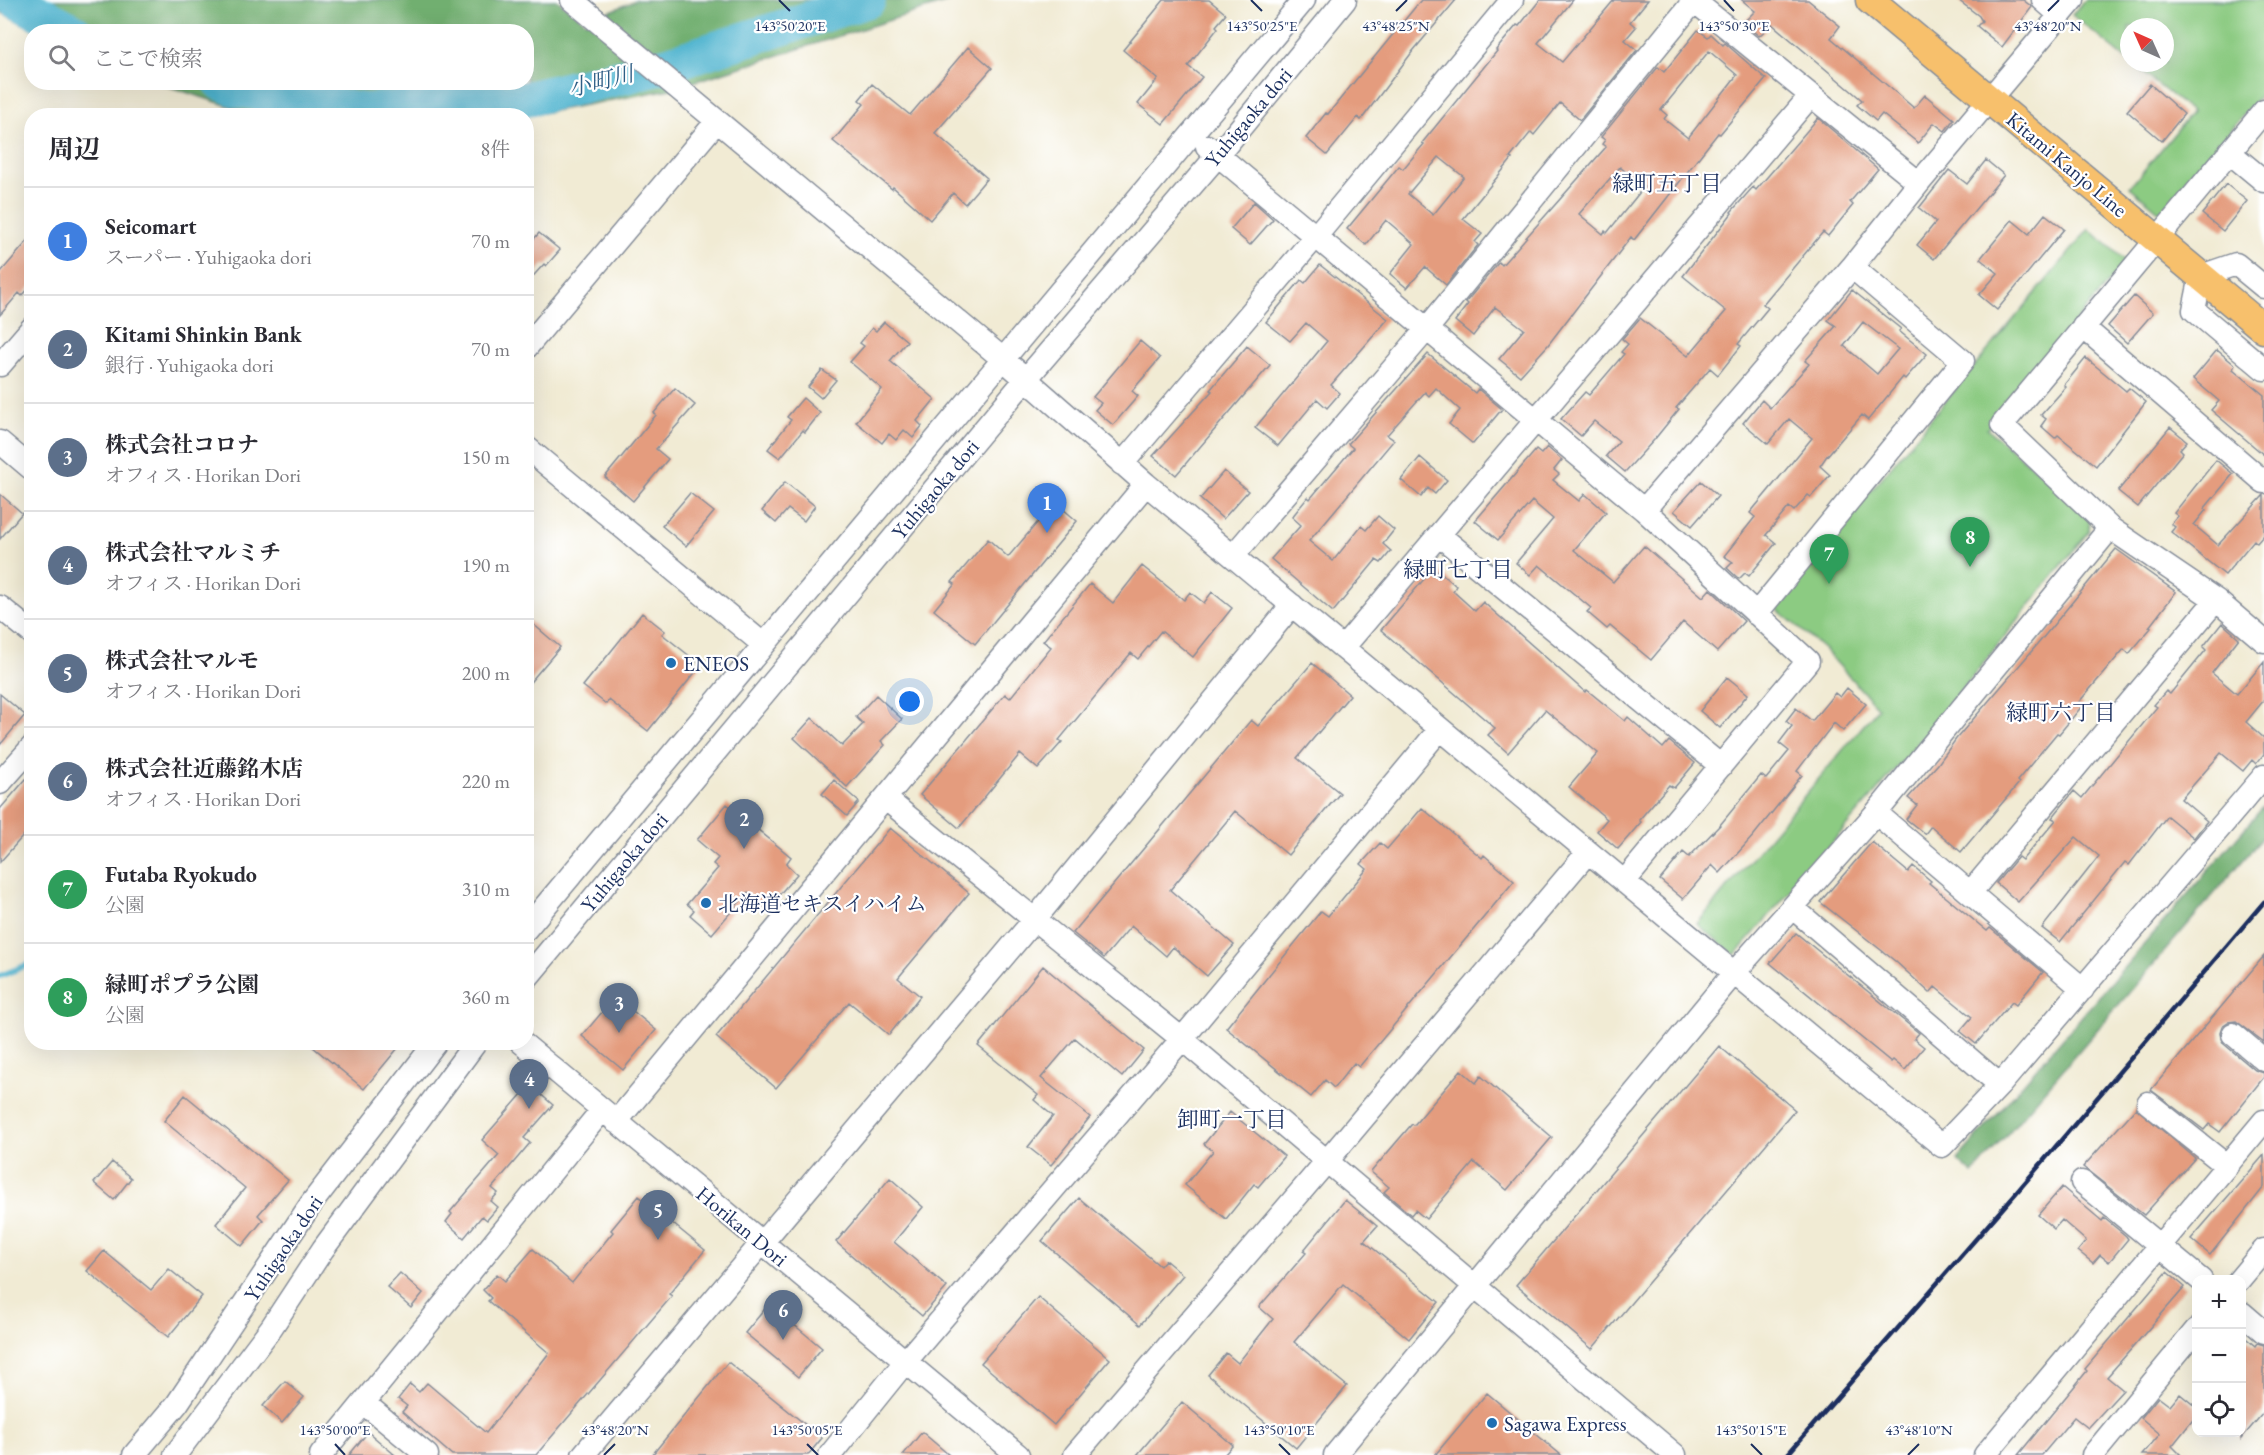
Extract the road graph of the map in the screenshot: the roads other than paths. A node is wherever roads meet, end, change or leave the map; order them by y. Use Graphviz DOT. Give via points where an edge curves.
graph roads {
  1 [pos="572,0"];
  2 [pos="1304,0"];
  3 [pos="1345,0"];
  4 [pos="1512,0"];
  5 [pos="1869,0"];
  6 [pos="2043,0"];
  7 [pos="1694,1"];
  8 [pos="2066,7"];
  9 [pos="1811,95"];
  10 [pos="1990,99"];
  11 [pos="2264,111"];
  12 [pos="717,121"];
  13 [pos="1193,134"];
  14 [pos="2229,152"];
  15 [pos="1218,155"];
  16 [pos="2264,181"];
  17 [pos="1919,183"];
  18 [pos="1316,236"];
  19 [pos="2158,240"];
  20 [pos="1852,267"];
  21 [pos="2201,276"];
  22 [pos="2264,287"];
  23 [pos="2083,327"];
  24 [pos="2264,329"];
  25 [pos="1426,330"];
  26 [pos="24,337"];
  27 [pos="534,338"];
  28 [pos="1003,359"];
  29 [pos="0,365"];
  30 [pos="2264,369"];
  31 [pos="1026,379"];
  32 [pos="1536,421"];
  33 [pos="0,442"];
  34 [pos="534,454"];
  35 [pos="24,462"];
  36 [pos="1122,464"];
  37 [pos="2264,482"];
  38 [pos="1146,484"];
  39 [pos="1644,510"];
  40 [pos="2110,528"];
  41 [pos="1439,535"];
  42 [pos="1233,556"];
  43 [pos="2216,600"];
  44 [pos="1292,605"];
  45 [pos="0,607"];
  46 [pos="1756,614"];
  47 [pos="24,626"];
  48 [pos="2264,641"];
  49 [pos="764,645"];
  50 [pos="1343,648"];
  51 [pos="1440,729"];
  52 [pos="24,754"];
  53 [pos="1721,766"];
  54 [pos="3,774"];
  55 [pos="2264,776"];
  56 [pos="886,799"];
  57 [pos="1876,813"];
  58 [pos="1588,852"];
  59 [pos="1624,882"];
  60 [pos="1970,893"];
  61 [pos="1793,908"];
  62 [pos="534,919"];
  63 [pos="1035,919"];
  64 [pos="534,969"];
  65 [pos="1733,974"];
  66 [pos="2083,989"];
  67 [pos="2233,1034"];
  68 [pos="1182,1040"];
  69 [pos="430,1050"];
  70 [pos="470,1050"];
  71 [pos="531,1050"];
  72 [pos="2264,1060"];
  73 [pos="2000,1085"];
  74 [pos="2148,1103"];
  75 [pos="609,1116"];
  76 [pos="2264,1121"];
  77 [pos="1327,1161"];
  78 [pos="2227,1166"];
  79 [pos="2082,1182"];
  80 [pos="762,1243"];
  81 [pos="2160,1246"];
  82 [pos="2264,1250"];
  83 [pos="2195,1275"];
  84 [pos="2243,1275"];
  85 [pos="1476,1285"];
  86 [pos="2246,1317"];
  87 [pos="2264,1332"];
  88 [pos="2192,1335"];
  89 [pos="905,1362"];
  90 [pos="364,1403"];
  91 [pos="134,1455"];
  92 [pos="175,1455"];
  93 [pos="321,1455"];
  94 [pos="427,1455"];
  95 [pos="583,1455"];
  96 [pos="830,1455"];
  97 [pos="1018,1455"];
  98 [pos="1075,1455"];
  99 [pos="1335,1455"];
  100 [pos="1675,1455"];
  101 [pos="1984,1455"];
  102 [pos="2093,1455"];
  1 -- 12 [label="street"];
  2 -- 13 [label="street, Yuhigaoka dori"];
  3 -- 15 [label="street, Yuhigaoka dori"];
  4 -- 18 [label="street"];
  5 -- 10 [label="main road, Kitami Kanjo Line"];
  6 -- 8 [label="street"];
  7 -- 9 [label="street"];
  7 -- 25 [label="street"];
  8 -- 10 [label="street"];
  9 -- 17 [label="street"];
  9 -- 32 [label="street"];
  10 -- 17 [label="street"];
  10 -- 19 [label="main road, Kitami Kanjo Line"];
  11 -- 14 [label="street"];
  12 -- 27 [label="street"];
  12 -- 28 [label="street"];
  13 -- 15 [label="street"];
  13 -- 28 [label="street, Yuhigaoka dori"];
  14 -- 16 [label="street"];
  14 -- 19 [label="street"];
  15 -- 18 [label="street"];
  15 -- 31 [label="street, Yuhigaoka dori"];
  17 -- 20 [label="street"];
  18 -- 25 [label="street"];
  18 -- 36 [label="street"];
  19 -- 21 [label="main road, Kitami Kanjo Line"];
  19 -- 23 [label="street"];
  20 -- 39 [label="street"];
  20 -- 46 [label="street" via="1963,361"];
  21 -- 22 [label="street" via="2236,264"];
  21 -- 24 [label="main road, Kitami Kanjo Line"];
  21 -- 30 [label="street" via="2194,310"];
  23 -- 37 [label="street"];
  23 -- 40 [label="street" via="2002,424"];
  25 -- 32 [label="street"];
  25 -- 42 [label="street"];
  26 -- 29 [label="street"];
  28 -- 31 [label="street"];
  28 -- 49 [label="street, Yuhigaoka dori"];
  31 -- 36 [label="street"];
  31 -- 64 [label="street, Yuhigaoka dori"];
  32 -- 39 [label="street"];
  32 -- 41 [label="street"];
  33 -- 35 [label="street"];
  34 -- 49 [label="street"];
  36 -- 38 [label="street"];
  38 -- 42 [label="street"];
  38 -- 56 [label="street"];
  39 -- 46 [label="street"];
  40 -- 43 [label="street"];
  40 -- 57 [label="street"];
  41 -- 50 [label="street"];
  41 -- 53 [label="street"];
  42 -- 44 [label="street"];
  43 -- 48 [label="street"];
  43 -- 60 [label="street"];
  44 -- 50 [label="street"];
  44 -- 63 [label="street"];
  45 -- 47 [label="street"];
  46 -- 53 [label="street" via="1808,661"];
  49 -- 62 [label="street, Yuhigaoka dori"];
  50 -- 51 [label="street"];
  51 -- 58 [label="street"];
  51 -- 68 [label="street"];
  52 -- 54 [label="street"];
  53 -- 59 [label="street"];
  55 -- 66 [label="street"];
  56 -- 63 [label="street"];
  56 -- 75 [label="street"];
  57 -- 60 [label="street"];
  57 -- 61 [label="street"];
  58 -- 59 [label="street"];
  58 -- 77 [label="street"];
  59 -- 65 [label="street"];
  60 -- 66 [label="street"];
  61 -- 65 [label="street"];
  61 -- 73 [label="street"];
  63 -- 68 [label="street"];
  63 -- 80 [label="street"];
  65 -- 73 [label="street" via="1941,1146"];
  65 -- 85 [label="street"];
  66 -- 73 [label="street"];
  67 -- 72 [label="street"];
  68 -- 77 [label="street"];
  68 -- 89 [label="street"];
  69 -- 91 [label="street, Yuhigaoka dori" via="311,1204 177,1404"];
  70 -- 92 [label="street, Yuhigaoka dori"];
  71 -- 75 [label="street, Horikan Dori"];
  74 -- 78 [label="street"];
  75 -- 80 [label="street, Horikan Dori"];
  75 -- 90 [label="street"];
  76 -- 78 [label="street"];
  77 -- 85 [label="street"];
  77 -- 98 [label="street"];
  78 -- 81 [label="street"];
  79 -- 81 [label="street"];
  80 -- 89 [label="street, Horikan Dori"];
  80 -- 95 [label="street"];
  81 -- 83 [label="street"];
  81 -- 101 [label="street"];
  82 -- 84 [label="street"];
  85 -- 99 [label="street"];
  85 -- 100 [label="street"];
  86 -- 87 [label="street"];
  88 -- 102 [label="street"];
  89 -- 96 [label="street"];
  89 -- 97 [label="street, Horikan Dori"];
  90 -- 93 [label="street"];
  90 -- 94 [label="street"];
}
